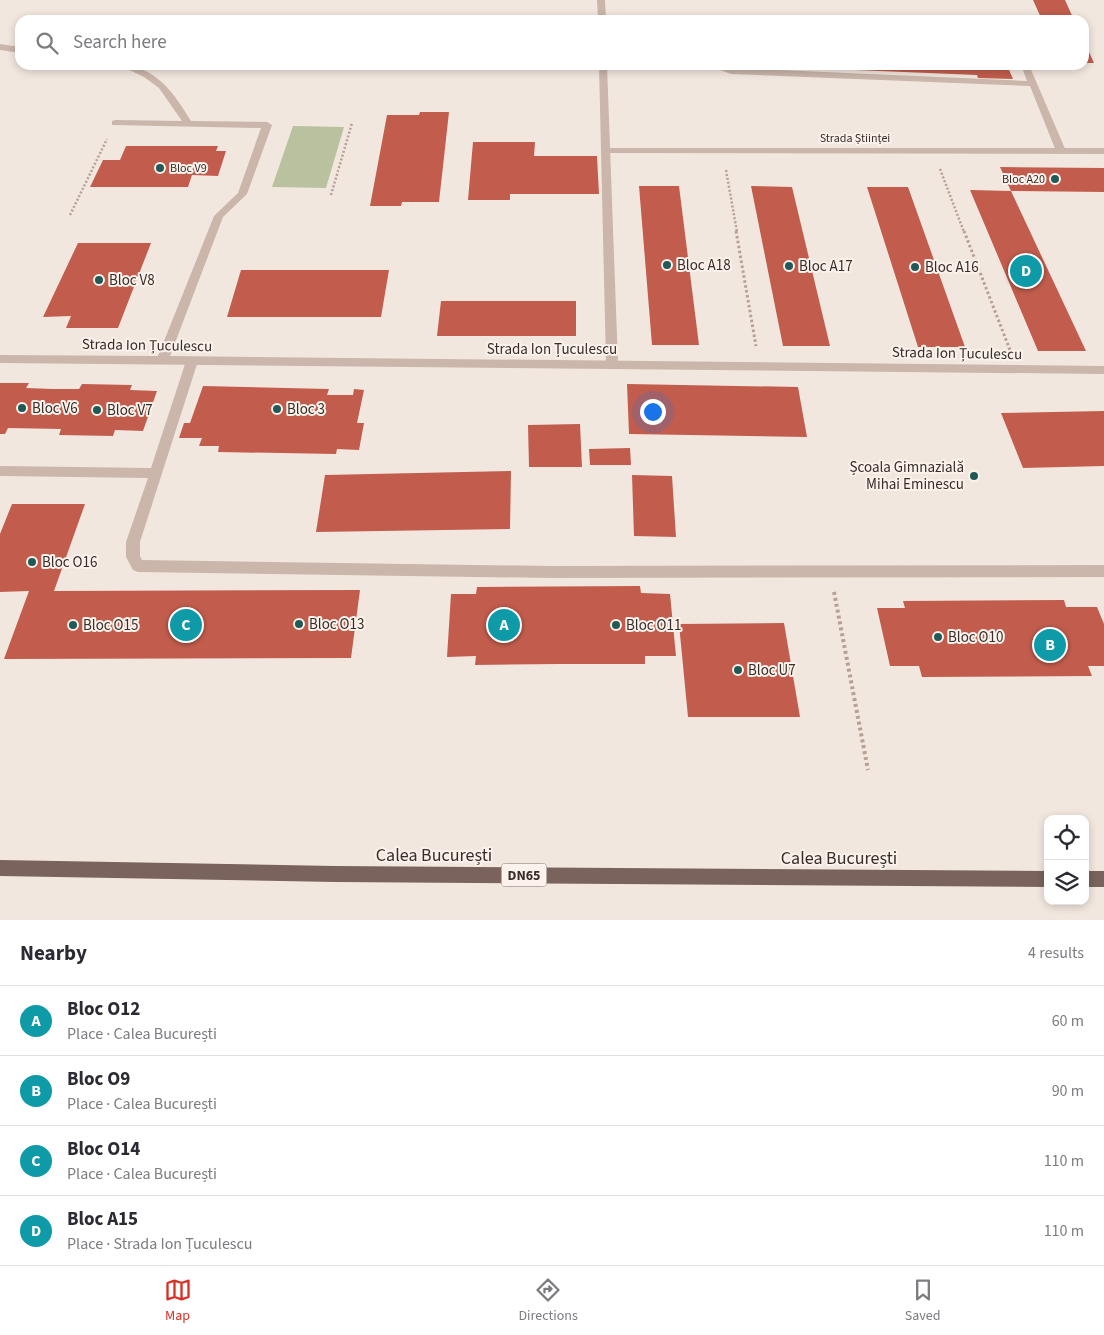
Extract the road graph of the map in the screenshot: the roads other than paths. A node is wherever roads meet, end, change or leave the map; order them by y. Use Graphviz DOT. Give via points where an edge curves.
graph roads {
  1 [pos="601,0"];
  2 [pos="602,15"];
  3 [pos="0,47"];
  4 [pos="15,49"];
  5 [pos="136,70"];
  6 [pos="603,70"];
  7 [pos="728,70"];
  8 [pos="1027,70"];
  9 [pos="1033,84"];
  10 [pos="115,122"];
  11 [pos="188,123"];
  12 [pos="606,151"];
  13 [pos="1061,151"];
  14 [pos="1104,151"];
  15 [pos="0,359"];
  16 [pos="163,360"];
  17 [pos="192,361"];
  18 [pos="612,364"];
  19 [pos="1104,370"];
  20 [pos="0,471"];
  21 [pos="155,473"];
  22 [pos="1104,571"];
  23 [pos="0,868"];
  24 [pos="1044,879"];
  25 [pos="1089,879"];
  26 [pos="1104,879"];
  1 -- 2 [label="street"];
  3 -- 4 [label="street"];
  5 -- 11 [label="street" via="167,89"];
  6 -- 12 [label="street"];
  7 -- 9 [label="street"];
  8 -- 9 [label="street"];
  9 -- 13 [label="street"];
  10 -- 11 [label="street"];
  11 -- 16 [label="street" via="267,125 242,194 219,216"];
  12 -- 13 [label="street, Strada Științei"];
  12 -- 18 [label="street"];
  13 -- 14 [label="street, Strada Științei"];
  15 -- 16 [label="street, Strada Ion Țuculescu"];
  16 -- 17 [label="street, Strada Ion Țuculescu"];
  17 -- 18 [label="street, Strada Ion Țuculescu"];
  17 -- 21 [label="street"];
  18 -- 19 [label="street, Strada Ion Țuculescu"];
  20 -- 21 [label="street"];
  21 -- 22 [label="street" via="133,542 133,557 138,566 552,572"];
  23 -- 24 [label="main road, Calea București / DN65"];
  25 -- 26 [label="main road"];
}
